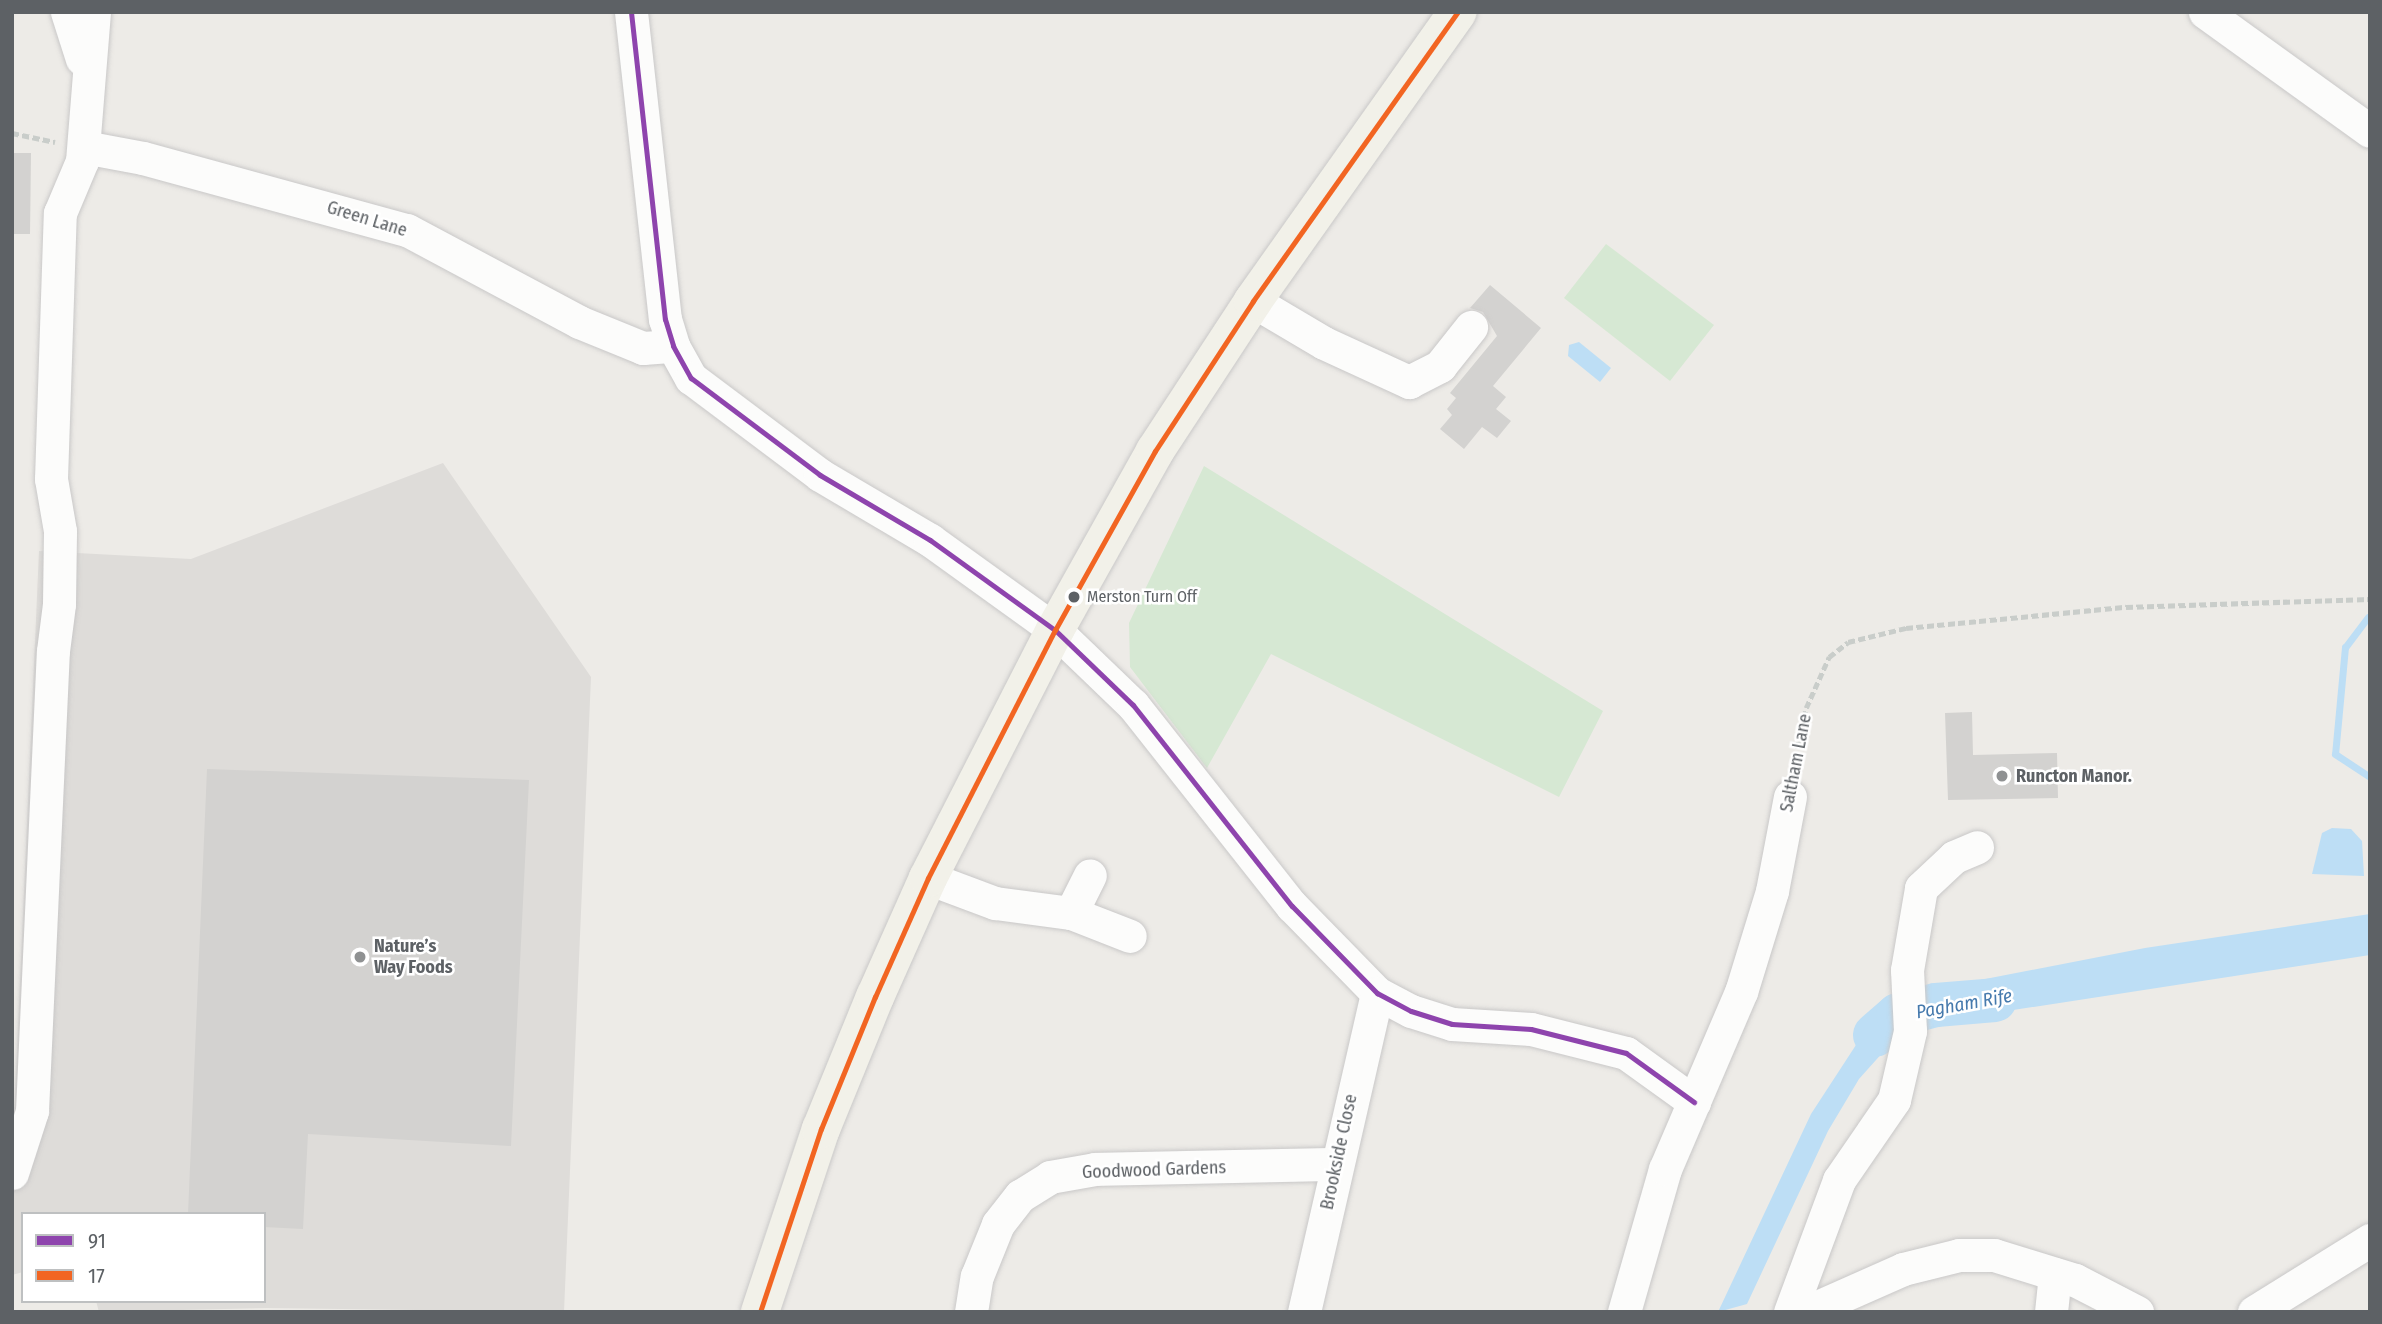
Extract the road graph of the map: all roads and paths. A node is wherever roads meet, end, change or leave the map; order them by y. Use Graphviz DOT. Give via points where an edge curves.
graph roads {
  1 [pos="66,12"];
  2 [pos="94,12"];
  3 [pos="631,12"];
  4 [pos="1458,12"];
  5 [pos="2205,12"];
  6 [pos="88,82"];
  7 [pos="2370,131"];
  8 [pos="12,133"];
  9 [pos="84,147"];
  10 [pos="1253,301"];
  11 [pos="1471,327"];
  12 [pos="673,346"];
  13 [pos="2370,600"];
  14 [pos="1055,629"];
  15 [pos="1790,797"];
  16 [pos="1977,847"];
  17 [pos="1090,875"];
  18 [pos="928,878"];
  19 [pos="1071,913"];
  20 [pos="1130,936"];
  21 [pos="1377,993"];
  22 [pos="1693,1102"];
  23 [pos="1337,1164"];
  24 [pos="12,1173"];
  25 [pos="2370,1240"];
  26 [pos="2055,1274"];
  27 [pos="760,1312"];
  28 [pos="971,1312"];
  29 [pos="1304,1312"];
  30 [pos="1624,1312"];
  31 [pos="1790,1312"];
  32 [pos="1806,1312"];
  33 [pos="2051,1312"];
  34 [pos="2137,1312"];
  35 [pos="2253,1312"];
  1 -- 6 [label="street"];
  2 -- 6 [label="street"];
  3 -- 12 [label="street" via="666,320"];
  4 -- 10 [label="main road"];
  5 -- 7 [label="street"];
  6 -- 9 [label="street"];
  8 -- 9 [label="path"];
  9 -- 12 [label="street, Green Lane" via="143,158 408,230 579,321 643,348"];
  9 -- 24 [label="street" via="60,213 51,479 60,531 59,604 32,1111"];
  10 -- 11 [label="street" via="1324,343 1409,383 1440,366"];
  10 -- 14 [label="main road" via="1155,452"];
  12 -- 14 [label="street" via="691,378 753,428 820,475 930,540"];
  13 -- 15 [label="path, Saltham Lane" via="2126,607 1906,628 1848,642 1829,657 1806,708"];
  14 -- 18 [label="main road"];
  14 -- 21 [label="street" via="1133,705 1292,906"];
  15 -- 22 [label="street, Saltham Lane" via="1772,891 1741,992"];
  16 -- 31 [label="street" via="1954,857 1921,888 1907,970 1910,1031 1894,1100 1839,1180"];
  17 -- 19 [label="street"];
  18 -- 19 [label="street" via="995,903"];
  18 -- 27 [label="main road" via="821,1129"];
  19 -- 20 [label="street"];
  21 -- 22 [label="street" via="1411,1011 1452,1024 1531,1029 1626,1053"];
  21 -- 23 [label="street, Brookside Close"];
  22 -- 30 [label="street, Saltham Lane" via="1665,1169"];
  23 -- 28 [label="street, Goodwood Gardens" via="1095,1169 1050,1177 1020,1196 998,1224 977,1276"];
  23 -- 29 [label="street, Brookside Close"];
  25 -- 35 [label="street"];
  26 -- 32 [label="street" via="1994,1255 1959,1255 1903,1269"];
  26 -- 33 [label="street"];
  26 -- 34 [label="street"];
}
